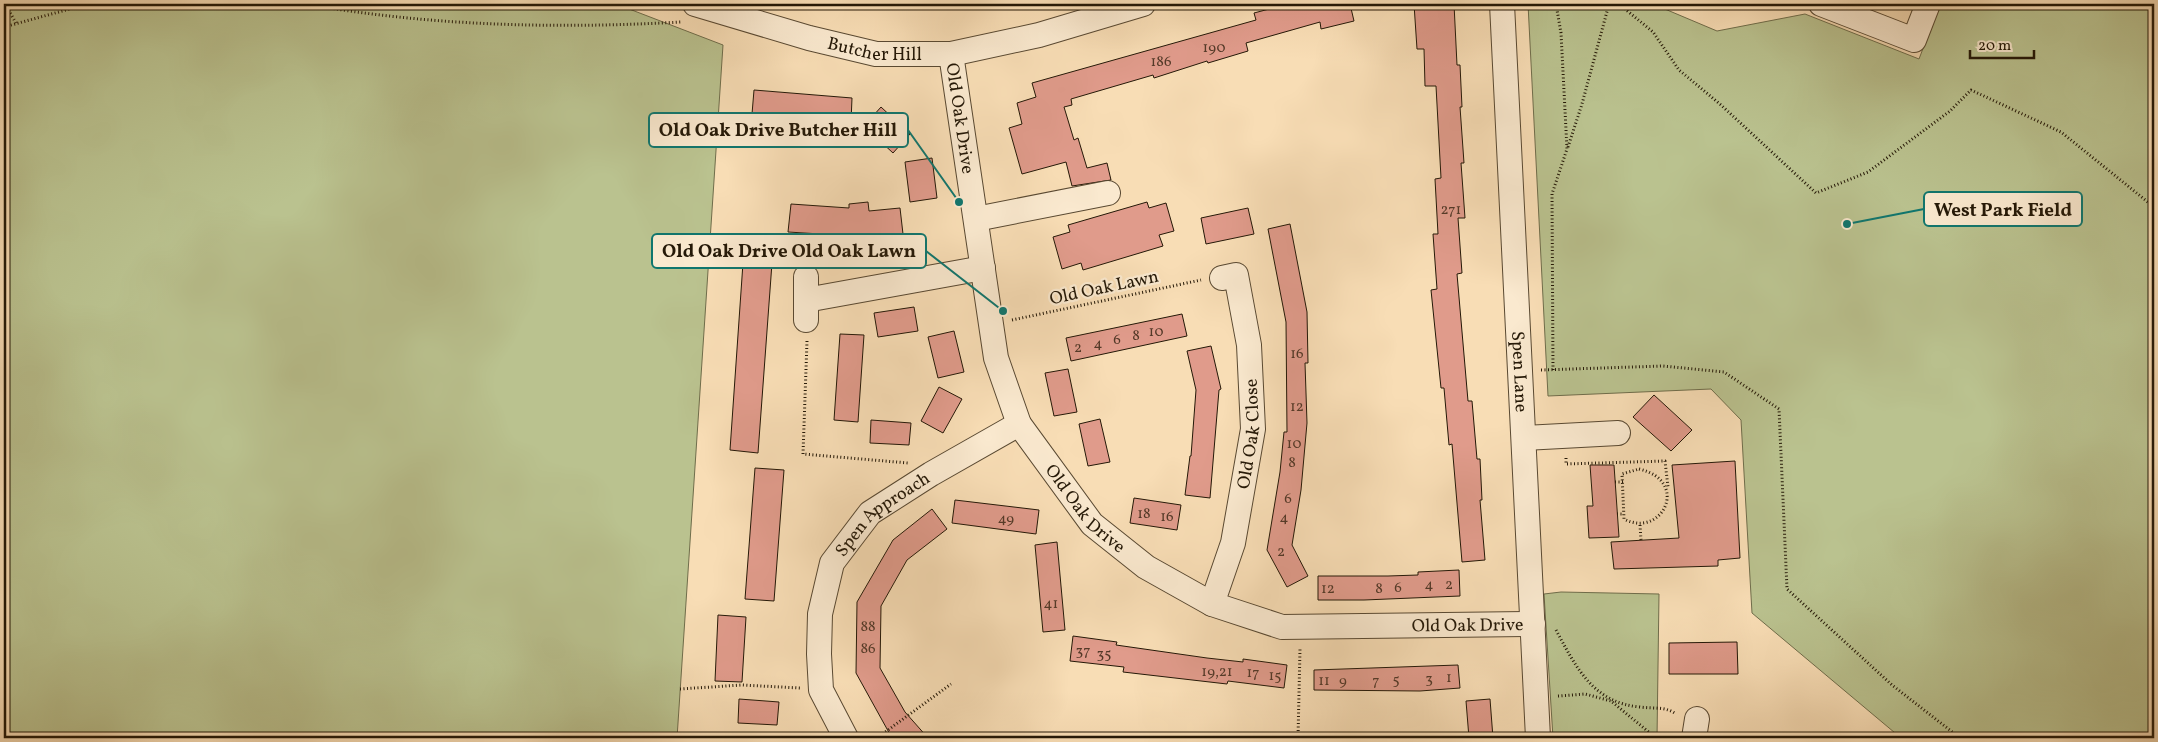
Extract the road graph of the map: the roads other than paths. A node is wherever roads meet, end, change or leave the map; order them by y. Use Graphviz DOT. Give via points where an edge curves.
graph roads {
  1 [pos="1143,4"];
  2 [pos="1502,4"];
  3 [pos="1821,4"];
  4 [pos="1928,4"];
  5 [pos="706,7"];
  6 [pos="951,54"];
  7 [pos="1108,192"];
  8 [pos="976,220"];
  9 [pos="983,268"];
  10 [pos="1222,278"];
  11 [pos="806,299"];
  12 [pos="1019,424"];
  13 [pos="1618,433"];
  14 [pos="1524,438"];
  15 [pos="1212,604"];
  16 [pos="1543,625"];
  17 [pos="846,738"];
  18 [pos="1538,738"];
  1 -- 6 [label="street, Butcher Hill" via="1039,34"];
  2 -- 14 [label="street, Spen Lane"];
  3 -- 4 [label="street" via="1914,40"];
  5 -- 6 [label="street, Butcher Hill" via="876,54"];
  6 -- 8 [label="street, Old Oak Drive"];
  7 -- 8 [label="street"];
  8 -- 9 [label="street, Old Oak Drive"];
  9 -- 11 [label="street"];
  9 -- 12 [label="street, Old Oak Drive" via="996,358"];
  10 -- 15 [label="street, Old Oak Close" via="1236,274 1249,346 1253,429 1232,543"];
  12 -- 15 [label="street, Old Oak Drive" via="1092,524 1146,567"];
  12 -- 17 [label="street, Spen Approach" via="870,513 832,563 820,614 820,690"];
  13 -- 14 [label="street"];
  14 -- 16 [label="street, Spen Lane"];
  15 -- 16 [label="street, Old Oak Drive" via="1282,627"];
  16 -- 18 [label="street, Spen Lane"];
}
